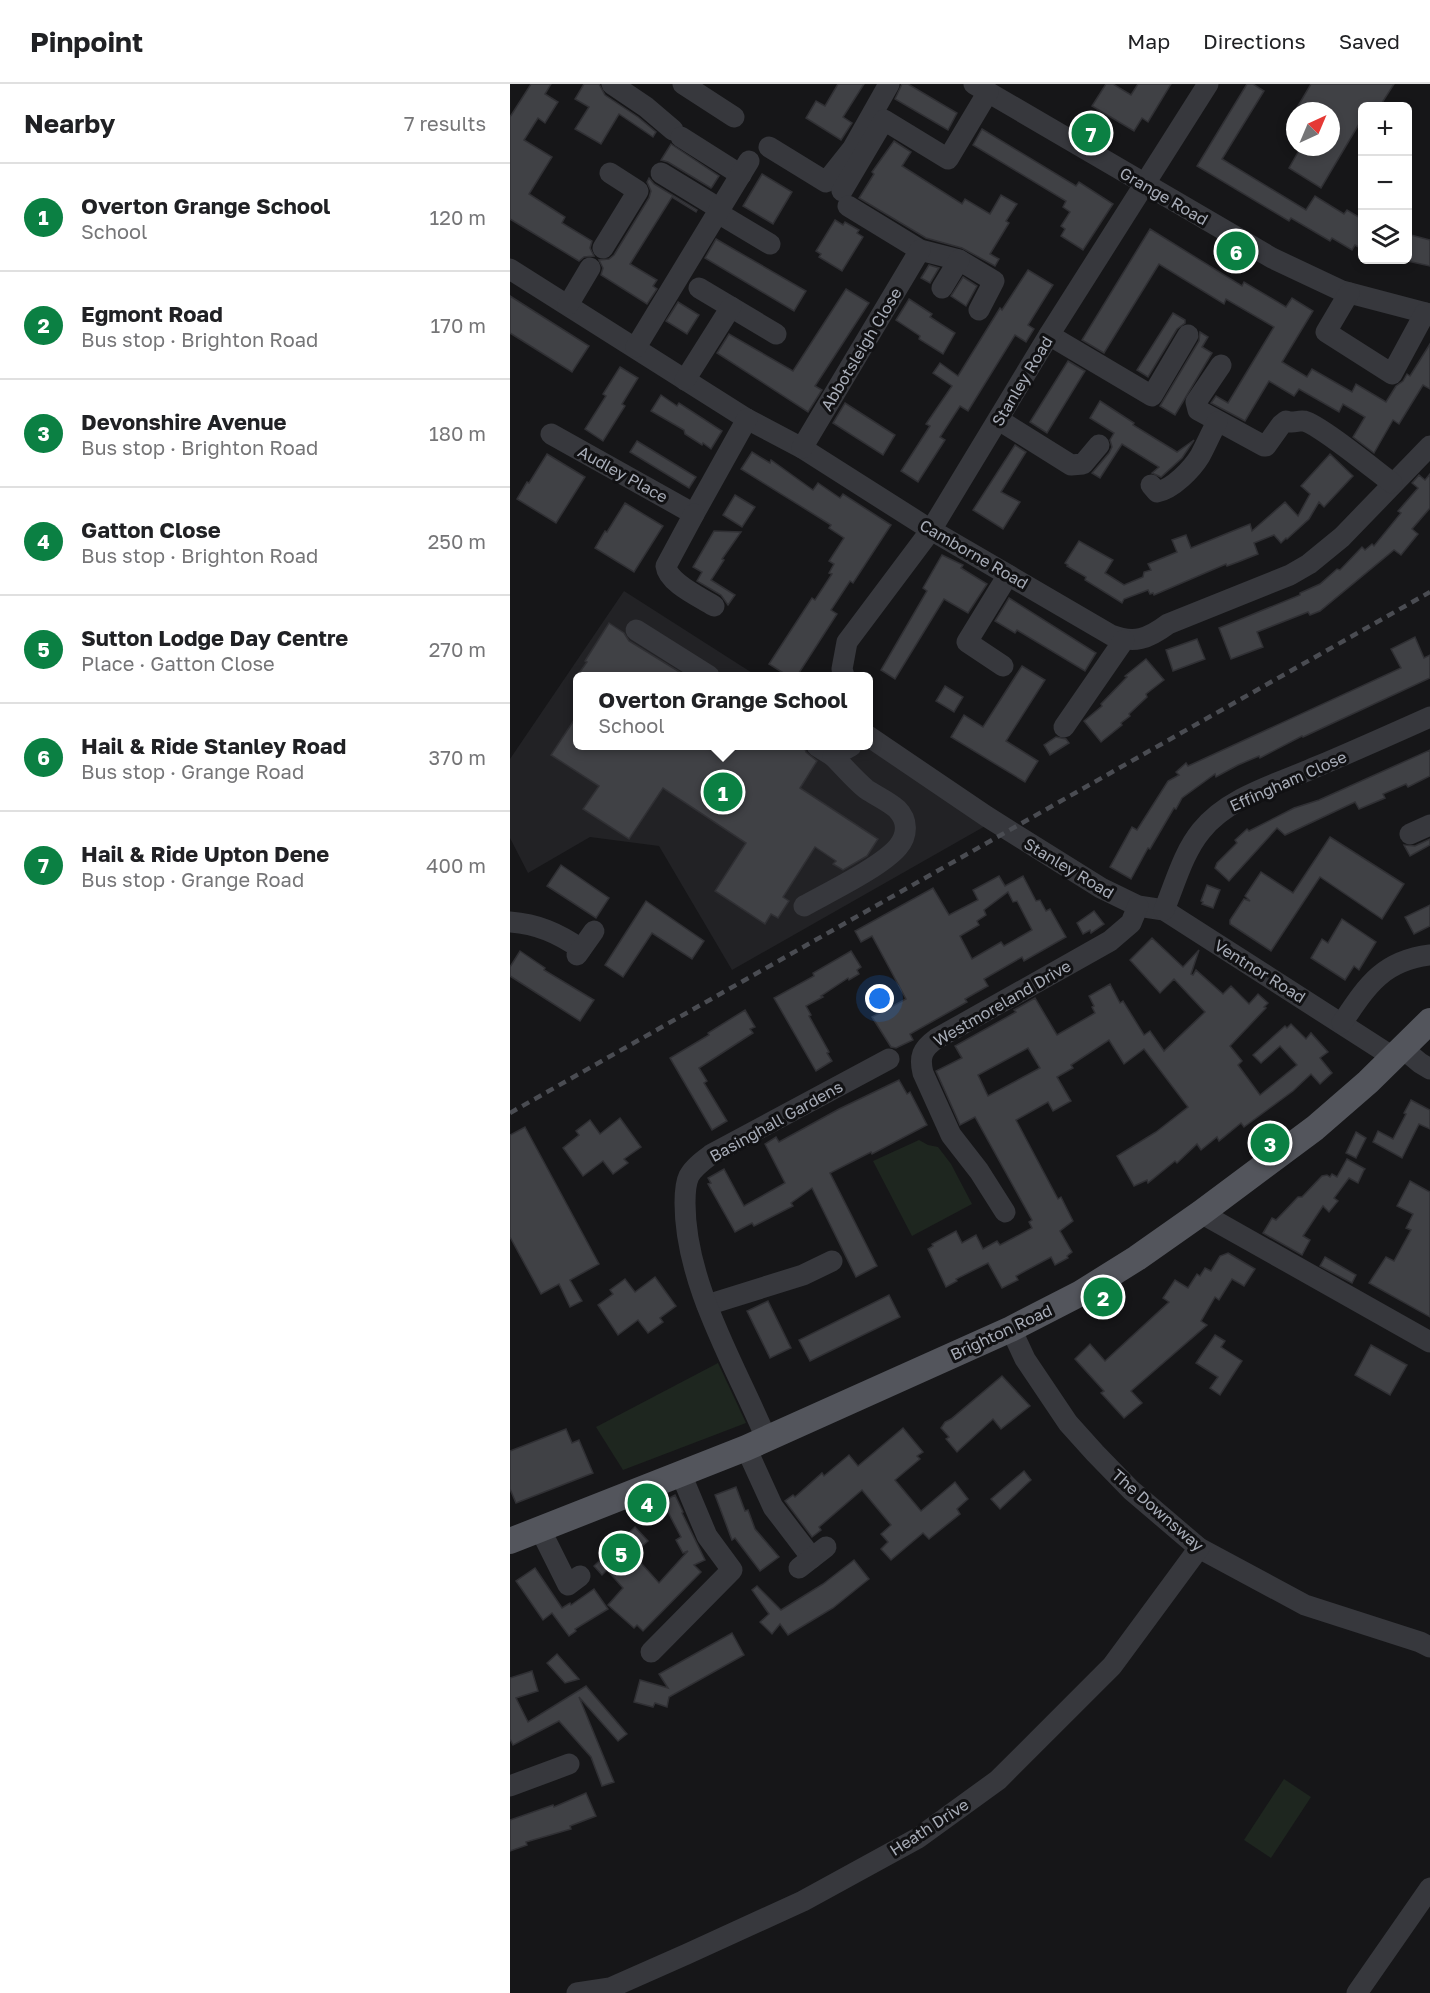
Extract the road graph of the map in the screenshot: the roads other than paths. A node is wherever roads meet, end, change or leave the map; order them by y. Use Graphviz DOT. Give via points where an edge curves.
graph roads {
  1 [pos="612,84"];
  2 [pos="683,84"];
  3 [pos="889,84"];
  4 [pos="1208,84"];
  5 [pos="981,88"];
  6 [pos="734,117"];
  7 [pos="769,147"];
  8 [pos="610,173"];
  9 [pos="661,173"];
  10 [pos="1145,185"];
  11 [pos="719,211"];
  12 [pos="770,244"];
  13 [pos="603,248"];
  14 [pos="920,250"];
  15 [pos="959,260"];
  16 [pos="590,268"];
  17 [pos="510,269"];
  18 [pos="699,288"];
  19 [pos="942,288"];
  20 [pos="1349,293"];
  21 [pos="568,305"];
  22 [pos="731,307"];
  23 [pos="979,310"];
  24 [pos="1427,314"];
  25 [pos="776,334"];
  26 [pos="1049,335"];
  27 [pos="1188,335"];
  28 [pos="636,347"];
  29 [pos="1221,365"];
  30 [pos="685,380"];
  31 [pos="747,419"];
  32 [pos="999,420"];
  33 [pos="1218,422"];
  34 [pos="551,434"];
  35 [pos="1099,446"];
  36 [pos="1430,446"];
  37 [pos="802,448"];
  38 [pos="1392,483"];
  39 [pos="1151,484"];
  40 [pos="694,514"];
  41 [pos="931,530"];
  42 [pos="1008,575"];
  43 [pos="714,606"];
  44 [pos="636,630"];
  45 [pos="1124,640"];
  46 [pos="1003,666"];
  47 [pos="704,672"];
  48 [pos="843,672"];
  49 [pos="1426,713"];
  50 [pos="1064,727"];
  51 [pos="873,739"];
  52 [pos="835,750"];
  53 [pos="1430,825"];
  54 [pos="1410,834"];
  55 [pos="1129,902"];
  56 [pos="804,906"];
  57 [pos="1164,910"];
  58 [pos="510,922"];
  59 [pos="594,931"];
  60 [pos="1430,955"];
  61 [pos="1430,1021"];
  62 [pos="1342,1023"];
  63 [pos="1398,1052"];
  64 [pos="889,1059"];
  65 [pos="1430,1069"];
  66 [pos="1005,1212"];
  67 [pos="1201,1212"];
  68 [pos="832,1261"];
  69 [pos="707,1305"];
  70 [pos="1011,1329"];
  71 [pos="1430,1342"];
  72 [pos="756,1443"];
  73 [pos="681,1474"];
  74 [pos="540,1529"];
  75 [pos="510,1540"];
  76 [pos="1199,1548"];
  77 [pos="812,1558"];
  78 [pos="580,1576"];
  79 [pos="1430,1647"];
  80 [pos="650,1651"];
  81 [pos="569,1764"];
  82 [pos="510,1786"];
  83 [pos="1430,1888"];
  84 [pos="614,1990"];
  85 [pos="577,1993"];
  86 [pos="1357,1993"];
  1 -- 11 [label="street" via="677,134 745,168"];
  2 -- 6 [label="street"];
  3 -- 7 [label="street" via="853,148 826,182"];
  4 -- 10 [label="street, Stanley Road"];
  5 -- 10 [label="street, Grange Road"];
  5 -- 14 [label="street" via="948,159 884,120 845,199"];
  8 -- 13 [label="street" via="638,191"];
  9 -- 11 [label="street"];
  10 -- 20 [label="street, Grange Road" via="1272,258"];
  10 -- 26 [label="street, Stanley Road"];
  11 -- 12 [label="street"];
  11 -- 28 [label="street"];
  14 -- 15 [label="street"];
  14 -- 37 [label="street, Abbotsleigh Close"];
  15 -- 19 [label="street"];
  15 -- 23 [label="street" via="994,281"];
  16 -- 21 [label="street"];
  17 -- 21 [label="street, Camborne Road"];
  18 -- 22 [label="street"];
  20 -- 24 [label="street, Grange Road"];
  20 -- 24 [label="street" via="1326,332 1392,374"];
  21 -- 28 [label="street, Camborne Road"];
  22 -- 25 [label="street"];
  22 -- 30 [label="street"];
  26 -- 27 [label="street" via="1152,396"];
  26 -- 32 [label="street, Stanley Road"];
  28 -- 30 [label="street, Camborne Road"];
  29 -- 33 [label="street" via="1196,402 1198,410"];
  30 -- 31 [label="street, Camborne Road"];
  31 -- 37 [label="street, Camborne Road"];
  31 -- 40 [label="street"];
  32 -- 35 [label="street" via="1071,465 1083,464"];
  32 -- 41 [label="street, Stanley Road"];
  33 -- 38 [label="street" via="1264,446 1286,422 1305,422"];
  33 -- 39 [label="street" via="1200,456 1182,476 1157,492"];
  34 -- 40 [label="street, Audley Place"];
  36 -- 38 [label="street"];
  37 -- 41 [label="street, Camborne Road"];
  38 -- 45 [label="street" via="1342,537 1309,564 1140,639"];
  40 -- 43 [label="street" via="666,566 667,572 672,580"];
  41 -- 42 [label="street, Camborne Road"];
  41 -- 48 [label="street, Stanley Road" via="847,642"];
  42 -- 45 [label="street, Camborne Road"];
  42 -- 46 [label="street" via="966,642"];
  44 -- 47 [label="street"];
  45 -- 50 [label="street"];
  49 -- 57 [label="street, Effingham Close" via="1255,793 1214,817 1190,847"];
  51 -- 55 [label="street, Stanley Road" via="1028,843"];
  52 -- 56 [label="street" via="852,776 897,810 906,831 897,848 878,862"];
  53 -- 54 [label="street"];
  55 -- 57 [label="street, Ventnor Road"];
  55 -- 66 [label="street, Westmoreland Drive" via="1131,923 1110,941 936,1039 921,1053 923,1073 951,1135"];
  57 -- 62 [label="street, Ventnor Road"];
  58 -- 59 [label="street" via="544,928 579,952"];
  60 -- 62 [label="street" via="1385,969"];
  61 -- 63 [label="main road, Brighton Road"];
  62 -- 63 [label="street, Ventnor Road"];
  63 -- 65 [label="street, Ventnor Road"];
  63 -- 67 [label="main road, Brighton Road" via="1322,1122"];
  64 -- 69 [label="street, Basinghall Gardens" via="712,1154 688,1177 687,1234"];
  67 -- 70 [label="main road, Brighton Road" via="1109,1276"];
  67 -- 71 [label="street"];
  68 -- 69 [label="street" via="803,1275"];
  69 -- 72 [label="street, Basinghall Gardens"];
  70 -- 72 [label="main road, Brighton Road"];
  70 -- 76 [label="street, The Downsway" via="1025,1359 1068,1423 1131,1490"];
  72 -- 73 [label="main road, Brighton Road"];
  72 -- 77 [label="street, Basinghall Gardens" via="773,1507"];
  73 -- 74 [label="main road, Brighton Road"];
  73 -- 80 [label="street" via="707,1536 732,1570"];
  74 -- 75 [label="main road, Brighton Road"];
  74 -- 78 [label="street" via="568,1585"];
  76 -- 79 [label="street, The Downsway" via="1305,1605"];
  76 -- 84 [label="street, Heath Drive" via="1112,1666 998,1780 918,1838 803,1901"];
  81 -- 82 [label="street"];
  83 -- 86 [label="street"];
  84 -- 85 [label="street, Heath Drive"];
}
